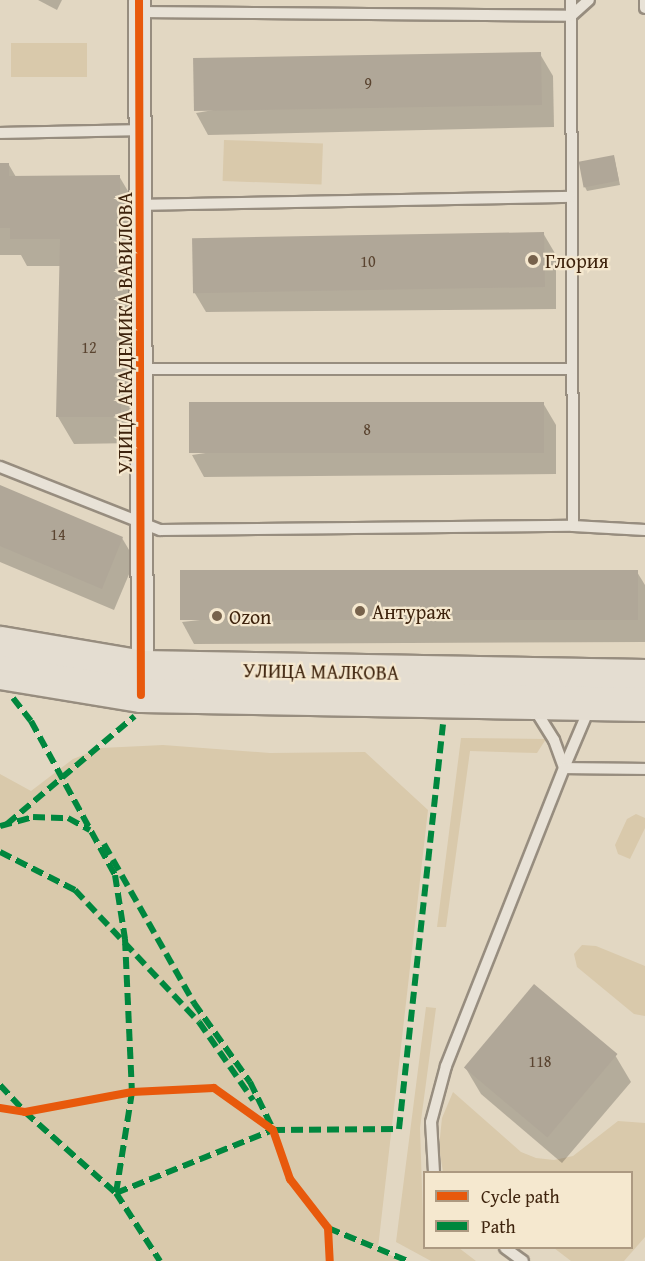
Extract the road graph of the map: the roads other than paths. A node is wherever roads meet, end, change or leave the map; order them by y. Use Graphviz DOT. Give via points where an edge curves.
graph roads {
  1 [pos="571,0"];
  2 [pos="589,0"];
  3 [pos="645,0"];
  4 [pos="139,6"];
  5 [pos="645,8"];
  6 [pos="571,16"];
  7 [pos="140,130"];
  8 [pos="0,133"];
  9 [pos="570,197"];
  10 [pos="140,205"];
  11 [pos="142,369"];
  12 [pos="572,369"];
  13 [pos="0,466"];
  14 [pos="141,524"];
  15 [pos="573,526"];
  16 [pos="645,530"];
  17 [pos="0,643"];
  18 [pos="0,672"];
  19 [pos="645,676"];
  20 [pos="141,681"];
  21 [pos="531,703"];
  22 [pos="592,703"];
  23 [pos="645,704"];
  24 [pos="564,768"];
  25 [pos="645,769"];
  26 [pos="434,1171"];
  27 [pos="506,1249"];
  28 [pos="523,1261"];
  1 -- 6 [label="lane"];
  2 -- 6 [label="lane"];
  3 -- 5 [label="lane"];
  4 -- 6 [label="lane"];
  4 -- 7 [label="street, УЛИЦА АКАДЕМИКА ВАВИЛОВА"];
  6 -- 9 [label="lane"];
  7 -- 8 [label="lane"];
  7 -- 10 [label="street, УЛИЦА АКАДЕМИКА ВАВИЛОВА"];
  9 -- 10 [label="lane"];
  9 -- 12 [label="lane"];
  10 -- 11 [label="street, УЛИЦА АКАДЕМИКА ВАВИЛОВА"];
  11 -- 12 [label="lane"];
  11 -- 14 [label="street, УЛИЦА АКАДЕМИКА ВАВИЛОВА"];
  12 -- 15 [label="lane"];
  13 -- 14 [label="lane"];
  14 -- 15 [label="lane" via="165,530"];
  14 -- 20 [label="street, УЛИЦА АКАДЕМИКА ВАВИЛОВА"];
  15 -- 16 [label="lane"];
  17 -- 20 [label="main road, УЛИЦА МАЛКОВА"];
  18 -- 20 [label="main road, УЛИЦА МАЛКОВА"];
  19 -- 20 [label="main road, УЛИЦА МАЛКОВА"];
  20 -- 21 [label="main road, УЛИЦА МАЛКОВА"];
  21 -- 22 [label="main road, УЛИЦА МАЛКОВА"];
  21 -- 24 [label="lane" via="554,740"];
  22 -- 23 [label="main road, УЛИЦА МАЛКОВА"];
  22 -- 24 [label="lane"];
  24 -- 25 [label="lane"];
  24 -- 26 [label="lane" via="447,1066 431,1122"];
  27 -- 28 [label="lane"];
}
